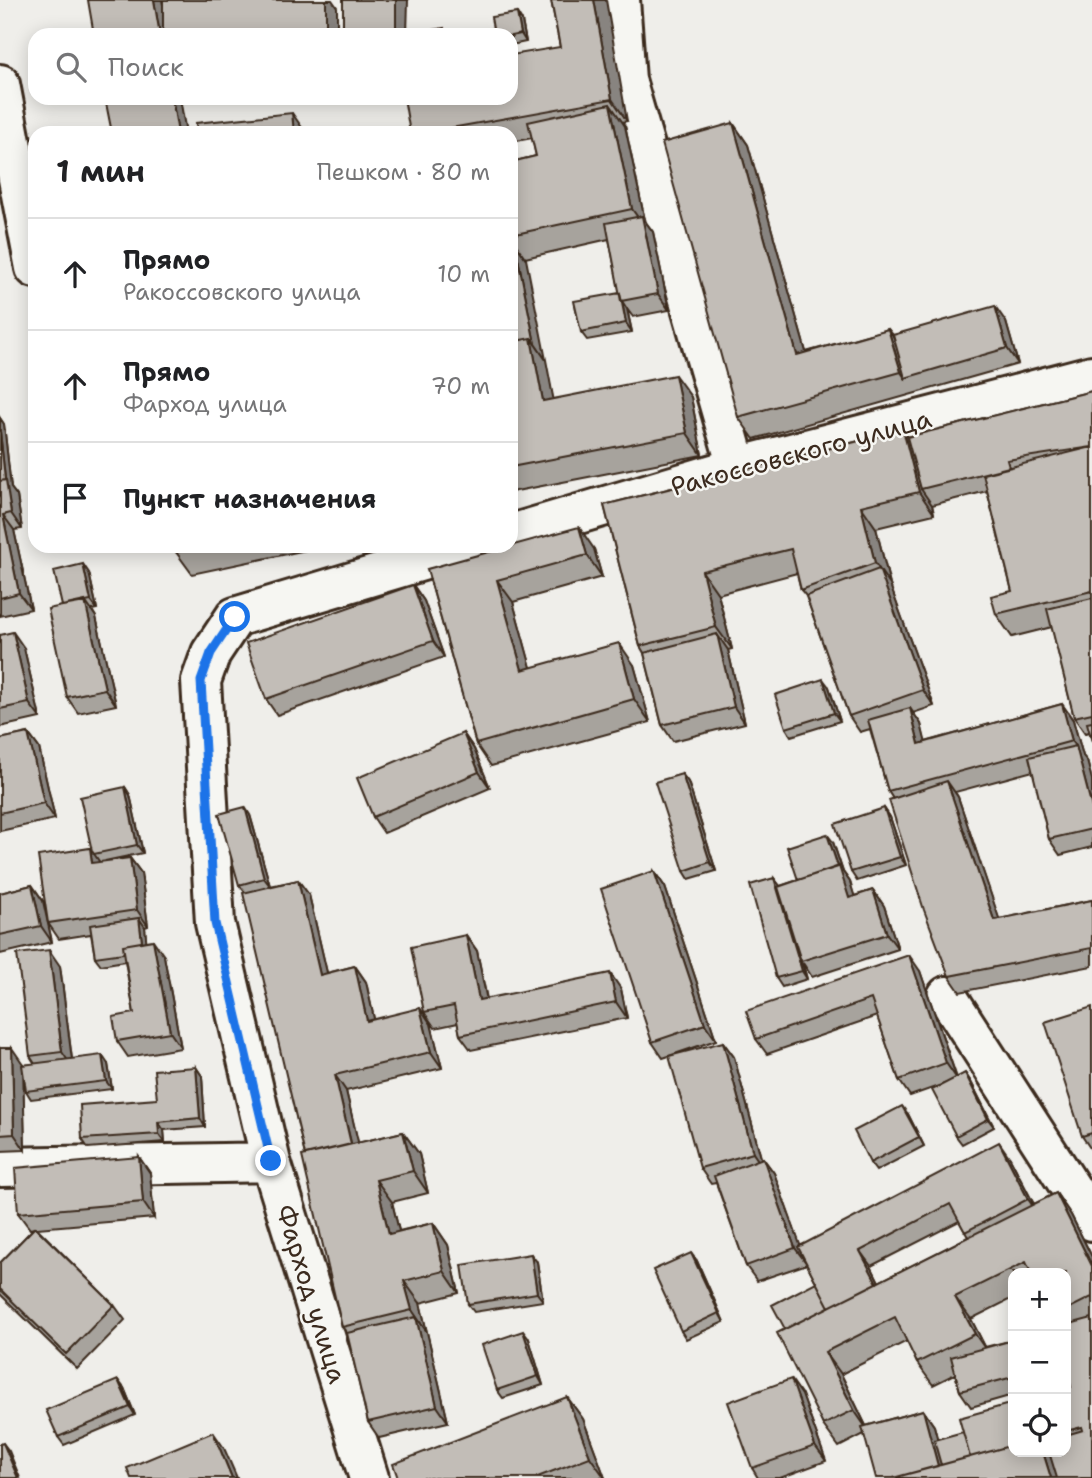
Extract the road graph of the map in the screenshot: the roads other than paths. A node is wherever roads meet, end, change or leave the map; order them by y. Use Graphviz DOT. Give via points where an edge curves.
graph roads {
  1 [pos="620,0"];
  2 [pos="0,84"];
  3 [pos="28,231"];
  4 [pos="1092,374"];
  5 [pos="737,467"];
  6 [pos="518,532"];
  7 [pos="449,553"];
  8 [pos="947,996"];
  9 [pos="271,1161"];
  10 [pos="0,1167"];
  11 [pos="1092,1221"];
  12 [pos="369,1478"];
  1 -- 5 [label="street" via="626,80"];
  2 -- 3 [label="street"];
  4 -- 5 [label="street, Ракоссовского улица"];
  5 -- 6 [label="street, Ракоссовского улица"];
  7 -- 9 [label="street, Фарход улица" via="235,617 211,653 201,681 215,923"];
  8 -- 11 [label="street"];
  9 -- 10 [label="street"];
  9 -- 12 [label="street, Фарход улица"];
}
